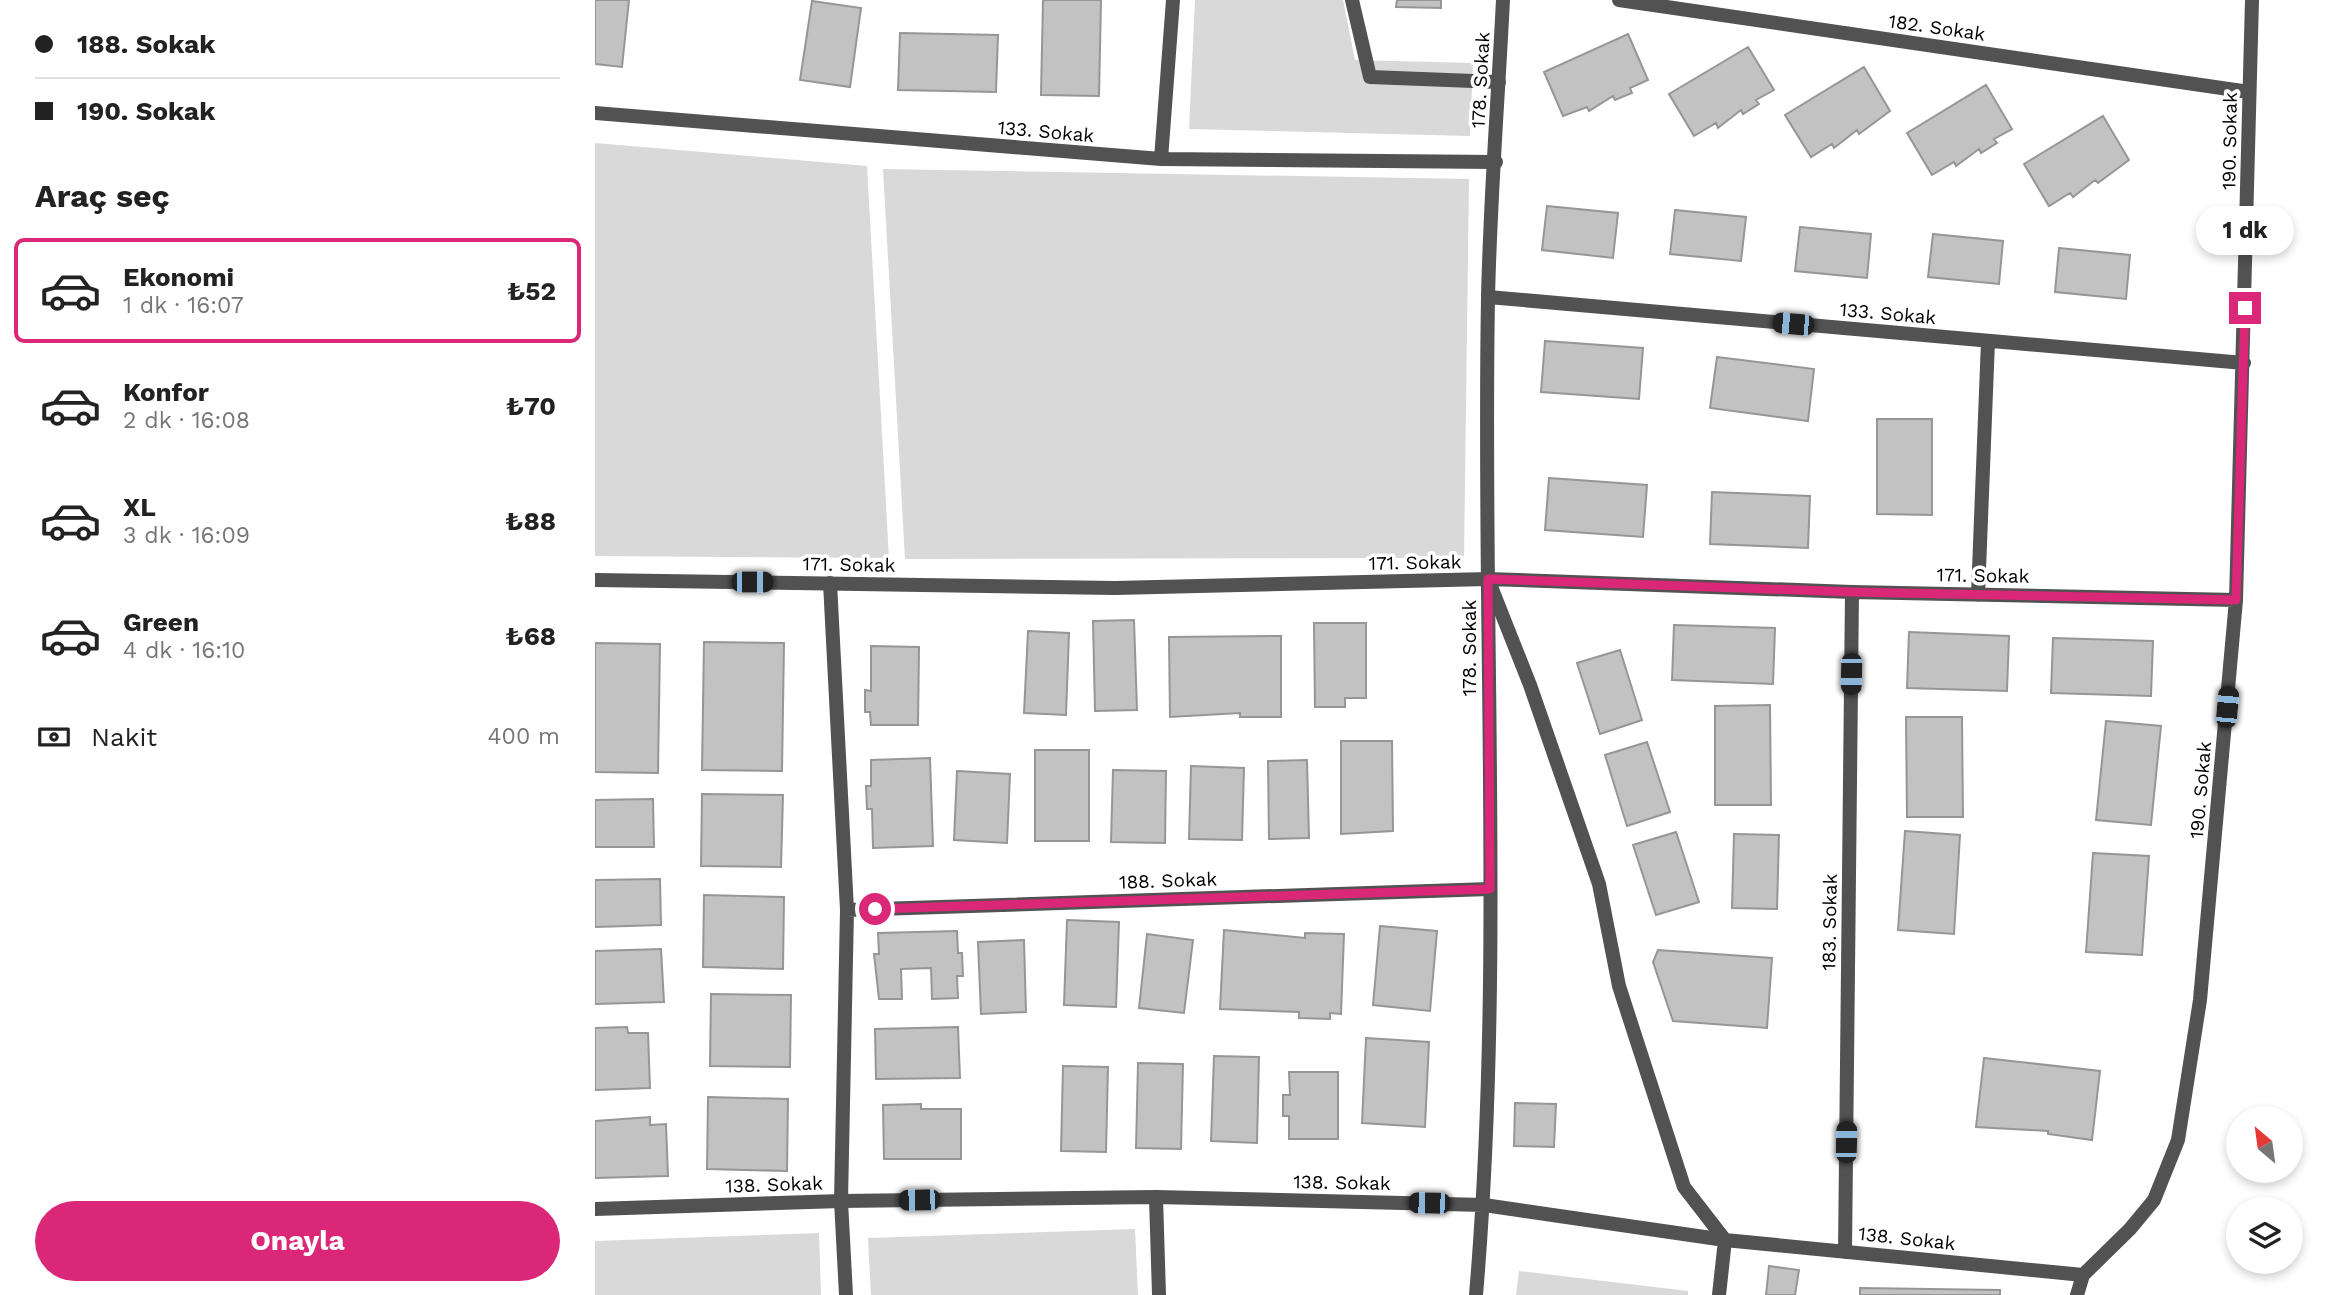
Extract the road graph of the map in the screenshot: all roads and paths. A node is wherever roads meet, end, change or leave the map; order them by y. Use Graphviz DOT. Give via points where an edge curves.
graph roads {
  1 [pos="1173,0"];
  2 [pos="1352,0"];
  3 [pos="1503,0"];
  4 [pos="1619,0"];
  5 [pos="2252,0"];
  6 [pos="1499,82"];
  7 [pos="2249,92"];
  8 [pos="595,113"];
  9 [pos="1161,159"];
  10 [pos="1496,162"];
  11 [pos="1488,297"];
  12 [pos="1988,341"];
  13 [pos="2244,363"];
  14 [pos="1488,579"];
  15 [pos="595,580"];
  16 [pos="830,583"];
  17 [pos="1852,592"];
  18 [pos="1978,595"];
  19 [pos="2236,600"];
  20 [pos="1490,889"];
  21 [pos="847,909"];
  22 [pos="1156,1197"];
  23 [pos="841,1201"];
  24 [pos="1484,1205"];
  25 [pos="595,1209"];
  26 [pos="1724,1240"];
  27 [pos="1845,1252"];
  28 [pos="2083,1275"];
  29 [pos="846,1295"];
  30 [pos="1159,1295"];
  31 [pos="1476,1295"];
  32 [pos="1719,1295"];
  33 [pos="2077,1295"];
  1 -- 9 [label="street"];
  2 -- 6 [label="street" via="1370,77"];
  3 -- 6 [label="street, 178. Sokak"];
  4 -- 7 [label="street, 182. Sokak"];
  5 -- 7 [label="street, 190. Sokak"];
  6 -- 10 [label="street, 178. Sokak"];
  7 -- 13 [label="street, 190. Sokak"];
  8 -- 9 [label="street, 133. Sokak"];
  9 -- 10 [label="street, 133. Sokak"];
  10 -- 11 [label="street, 178. Sokak"];
  11 -- 12 [label="street, 133. Sokak"];
  11 -- 14 [label="street, 178. Sokak"];
  12 -- 13 [label="street, 133. Sokak"];
  12 -- 18 [label="street"];
  13 -- 19 [label="street, 190. Sokak"];
  14 -- 16 [label="street, 171. Sokak" via="1115,588"];
  14 -- 17 [label="street, 171. Sokak"];
  14 -- 20 [label="street, 178. Sokak"];
  14 -- 26 [label="street" via="1599,884 1619,986 1684,1187"];
  15 -- 16 [label="street, 171. Sokak"];
  16 -- 21 [label="street"];
  17 -- 18 [label="street, 171. Sokak"];
  17 -- 27 [label="street, 183. Sokak"];
  18 -- 19 [label="street, 171. Sokak"];
  19 -- 28 [label="street, 190. Sokak" via="2200,1000 2178,1140 2154,1200"];
  20 -- 21 [label="street, 188. Sokak"];
  20 -- 24 [label="street, 178. Sokak"];
  21 -- 23 [label="street"];
  22 -- 23 [label="street, 138. Sokak"];
  22 -- 24 [label="street, 138. Sokak"];
  22 -- 30 [label="street"];
  23 -- 25 [label="street, 138. Sokak"];
  23 -- 29 [label="street"];
  24 -- 26 [label="street, 138. Sokak"];
  24 -- 31 [label="street, 178. Sokak"];
  26 -- 27 [label="street, 138. Sokak"];
  26 -- 32 [label="street"];
  27 -- 28 [label="street, 138. Sokak"];
  28 -- 33 [label="street, 190. Sokak"];
}
